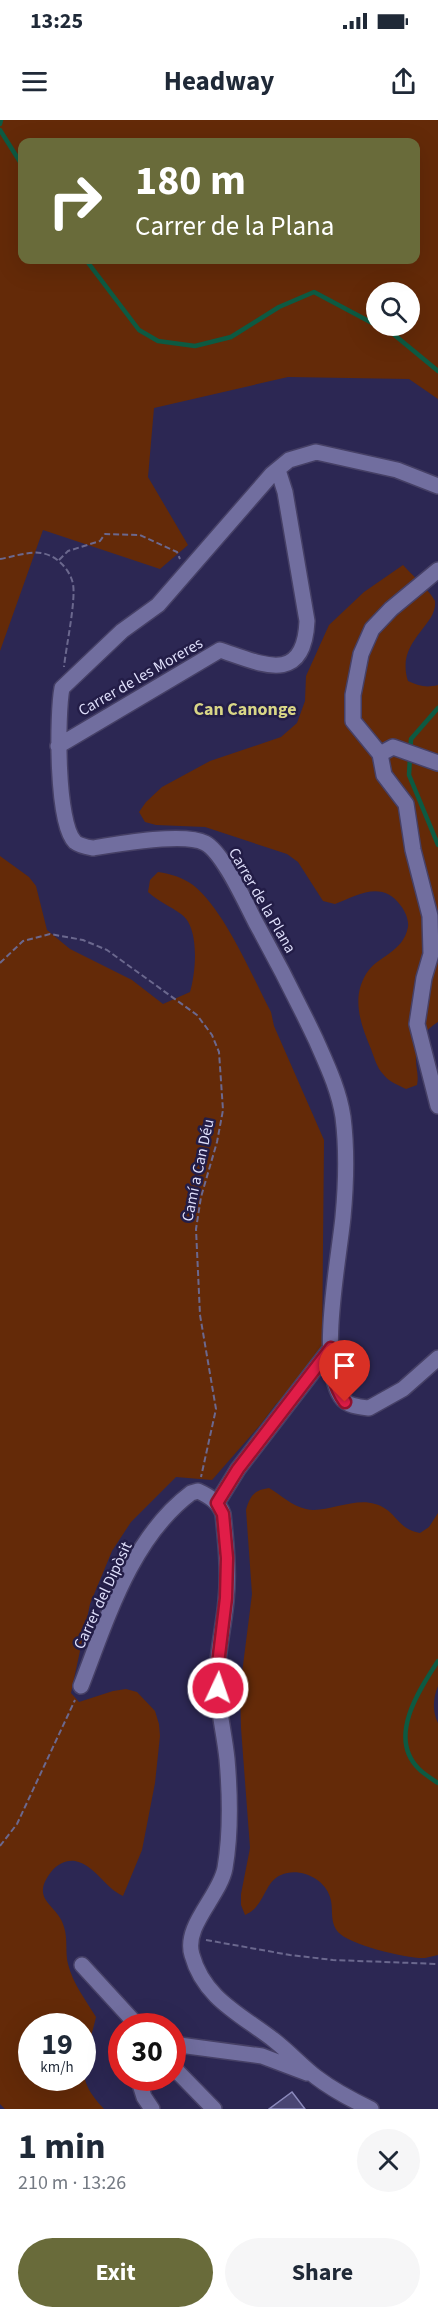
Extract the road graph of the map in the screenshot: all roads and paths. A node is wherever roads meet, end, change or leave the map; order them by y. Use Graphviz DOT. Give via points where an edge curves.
graph roads {
  1 [pos="278,470"];
  2 [pos="438,486"];
  3 [pos="0,559"];
  4 [pos="59,561"];
  5 [pos="438,570"];
  6 [pos="186,572"];
  7 [pos="62,687"];
  8 [pos="58,746"];
  9 [pos="386,750"];
  10 [pos="438,763"];
  11 [pos="0,963"];
  12 [pos="438,1106"];
  13 [pos="331,1348"];
  14 [pos="438,1358"];
  15 [pos="198,1491"];
  16 [pos="217,1503"];
  17 [pos="81,1686"];
  18 [pos="0,1846"];
  19 [pos="192,1937"];
  20 [pos="438,1964"];
  21 [pos="82,1965"];
  22 [pos="125,2013"];
  23 [pos="186,2046"];
  24 [pos="316,2077"];
  25 [pos="186,2080"];
  26 [pos="142,2091"];
  27 [pos="343,2095"];
  28 [pos="152,2109"];
  29 [pos="214,2109"];
  30 [pos="354,2109"];
  31 [pos="371,2109"];
  1 -- 2 [label="street" via="289,460 316,452 396,470"];
  1 -- 6 [label="street"];
  1 -- 8 [label="street, Carrer de les Moreres" via="307,621 306,639 295,658 284,666 264,666 220,650"];
  3 -- 4 [label="path" via="38,552"];
  4 -- 6 [label="path" via="68,551 99,541 105,534 132,534 177,552"];
  4 -- 7 [label="path" via="73,583"];
  5 -- 9 [label="street" via="390,609 372,629 361,654 353,695 353,721"];
  6 -- 7 [label="street" via="158,605 122,631"];
  7 -- 8 [label="street, Carrer de la Plana"];
  8 -- 13 [label="street, Carrer de la Plana" via="67,825 75,842 93,848 166,839 205,843 218,855 285,976 319,1048 337,1091 345,1142"];
  9 -- 10 [label="street"];
  9 -- 12 [label="street" via="384,775 406,804 412,850 430,916 431,954 417,1024"];
  11 -- 15 [label="path, Camí a Can Déu" via="23,941 50,934 83,940 107,950 196,1015 212,1035 219,1052 222,1110 218,1142 196,1229 200,1314 216,1409"];
  13 -- 14 [label="street, Carrer de la Plana" via="339,1394 345,1402 369,1408 403,1389"];
  13 -- 16 [label="street" via="238,1469"];
  15 -- 16 [label="street"];
  15 -- 17 [label="street, Carrer del Dipòsit" via="186,1497 146,1543 130,1569"];
  16 -- 19 [label="street" via="223,1514 227,1558 217,1672 227,1759 229,1844 223,1878"];
  17 -- 18 [label="path" via="18,1824"];
  19 -- 20 [label="path" via="333,1960"];
  19 -- 24 [label="street" via="192,1957 210,1991"];
  21 -- 22 [label="street"];
  23 -- 24 [label="street" via="262,2056"];
  24 -- 27 [label="street"];
  25 -- 29 [label="street"];
  26 -- 28 [label="street"];
  27 -- 30 [label="street"];
  27 -- 31 [label="street"];
}
